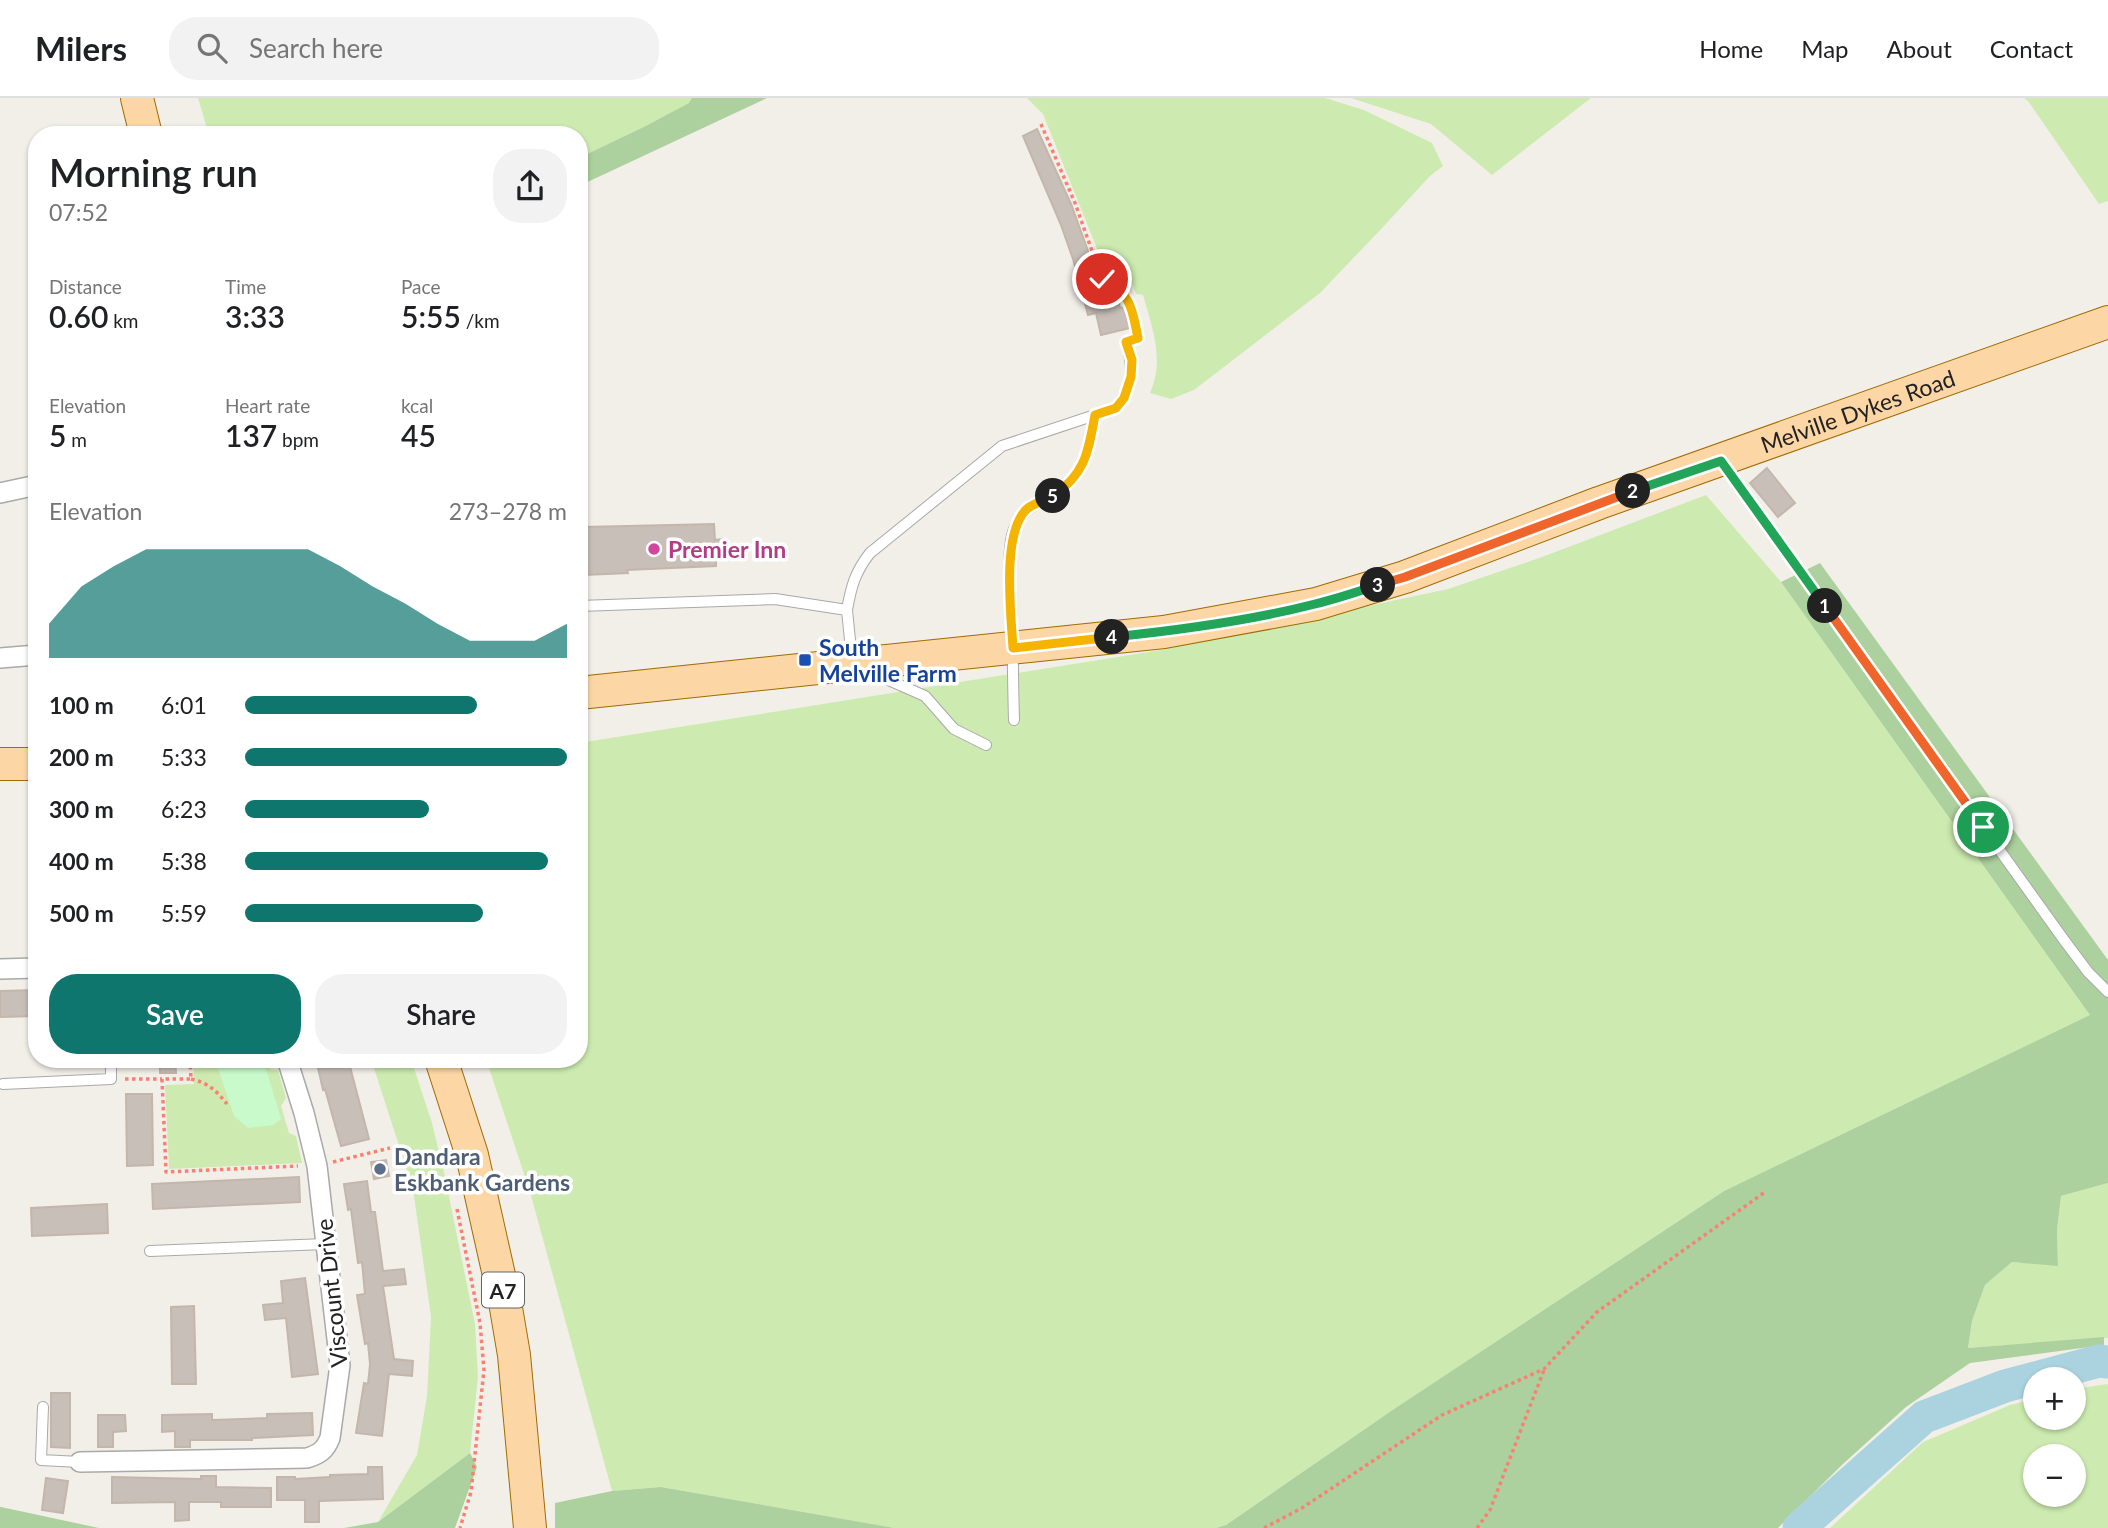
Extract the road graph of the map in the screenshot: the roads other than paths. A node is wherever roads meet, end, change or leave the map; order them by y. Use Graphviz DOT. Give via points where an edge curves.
graph roads {
  1 [pos="137,98"];
  2 [pos="144,126"];
  3 [pos="2108,322"];
  4 [pos="1126,342"];
  5 [pos="1095,415"];
  6 [pos="1721,461"];
  7 [pos="28,487"];
  8 [pos="0,493"];
  9 [pos="588,606"];
  10 [pos="847,610"];
  11 [pos="1013,648"];
  12 [pos="28,655"];
  13 [pos="0,658"];
  14 [pos="885,661"];
  15 [pos="852,664"];
  16 [pos="588,692"];
  17 [pos="1014,720"];
  18 [pos="986,746"];
  19 [pos="0,764"];
  20 [pos="28,764"];
  21 [pos="28,968"];
  22 [pos="0,969"];
  23 [pos="2108,992"];
  24 [pos="111,1068"];
  25 [pos="290,1068"];
  26 [pos="444,1068"];
  27 [pos="3,1084"];
  28 [pos="326,1244"];
  29 [pos="150,1251"];
  30 [pos="43,1407"];
  31 [pos="80,1462"];
  32 [pos="530,1528"];
  1 -- 2 [label="main road"];
  3 -- 6 [label="main road, Melville Dykes Road"];
  4 -- 5 [label="lane" via="1132,360 1124,398 1116,408"];
  5 -- 10 [label="lane" via="1002,446 870,553 851,587"];
  5 -- 11 [label="lane" via="1087,458 1076,475 1048,499 1027,508 1014,528"];
  6 -- 11 [label="main road, Melville Dykes Road" via="1405,577 1316,604 1164,632"];
  6 -- 23 [label="lane" via="2064,940"];
  7 -- 8 [label="street"];
  9 -- 10 [label="lane" via="775,599"];
  10 -- 15 [label="lane"];
  11 -- 14 [label="main road, Melville Dykes Road"];
  11 -- 17 [label="lane"];
  12 -- 13 [label="street"];
  14 -- 15 [label="main road, Melville Dykes Road"];
  14 -- 18 [label="lane" via="886,679 925,696 954,729"];
  15 -- 16 [label="main road, Melville Dykes Road"];
  19 -- 20 [label="main road"];
  21 -- 22 [label="street"];
  24 -- 27 [label="lane" via="111,1079"];
  25 -- 28 [label="street, Viscount Drive" via="317,1166"];
  26 -- 32 [label="main road, A7" via="472,1155 505,1302"];
  28 -- 29 [label="lane"];
  28 -- 31 [label="street, Viscount Drive" via="340,1365 326,1448 307,1458"];
  30 -- 31 [label="lane" via="41,1460"];
}
